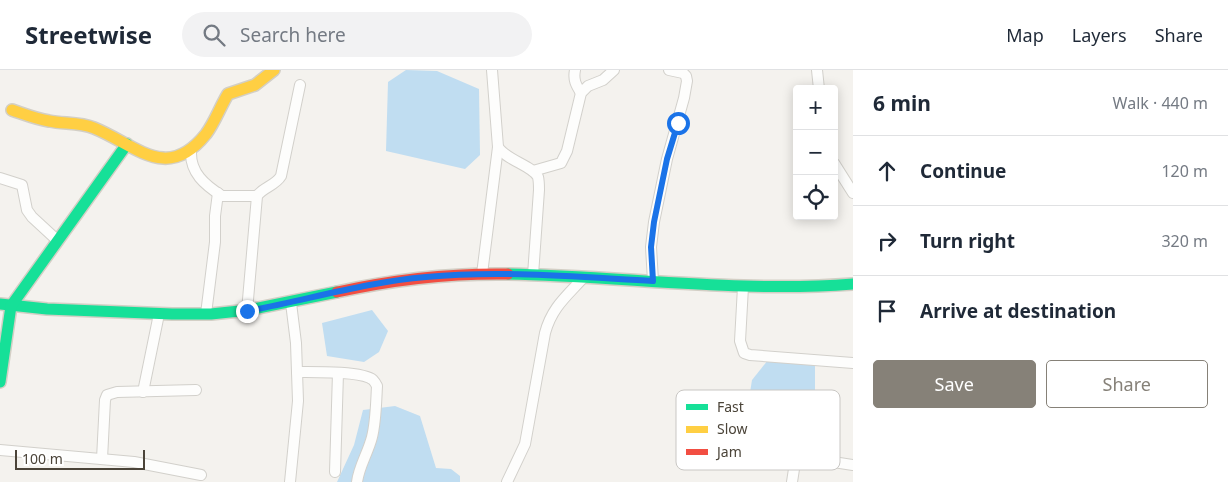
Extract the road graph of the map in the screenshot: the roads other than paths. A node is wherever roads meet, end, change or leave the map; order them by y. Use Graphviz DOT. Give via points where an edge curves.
graph roads {
  1 [pos="274,70"];
  2 [pos="492,70"];
  3 [pos="575,70"];
  4 [pos="614,70"];
  5 [pos="669,70"];
  6 [pos="816,70"];
  7 [pos="300,85"];
  8 [pos="818,85"];
  9 [pos="581,93"];
  10 [pos="12,110"];
  11 [pos="126,144"];
  12 [pos="498,147"];
  13 [pos="191,151"];
  14 [pos="838,170"];
  15 [pos="532,171"];
  16 [pos="0,178"];
  17 [pos="218,193"];
  18 [pos="853,193"];
  19 [pos="257,196"];
  20 [pos="58,241"];
  21 [pos="482,274"];
  22 [pos="532,275"];
  23 [pos="584,277"];
  24 [pos="653,281"];
  25 [pos="853,284"];
  26 [pos="743,287"];
  27 [pos="291,303"];
  28 [pos="6,305"];
  29 [pos="247,311"];
  30 [pos="159,314"];
  31 [pos="206,314"];
  32 [pos="853,363"];
  33 [pos="297,372"];
  34 [pos="338,373"];
  35 [pos="0,382"];
  36 [pos="196,390"];
  37 [pos="143,392"];
  38 [pos="0,450"];
  39 [pos="102,459"];
  40 [pos="840,463"];
  41 [pos="853,465"];
  42 [pos="335,472"];
  43 [pos="201,475"];
  44 [pos="290,482"];
  45 [pos="357,482"];
  46 [pos="507,482"];
  1 -- 13 [label="main road" via="258,84 228,94 208,131"];
  2 -- 12 [label="street"];
  3 -- 9 [label="street" via="575,83"];
  4 -- 9 [label="street"];
  5 -- 24 [label="street" via="683,73 687,81 654,222 651,247"];
  6 -- 8 [label="street"];
  7 -- 19 [label="street" via="281,176"];
  9 -- 15 [label="street" via="564,159 557,166"];
  10 -- 11 [label="main road" via="54,122 86,124"];
  11 -- 13 [label="main road" via="154,158 181,157"];
  11 -- 20 [label="main road"];
  12 -- 15 [label="street" via="506,156"];
  12 -- 21 [label="street"];
  13 -- 17 [label="street" via="194,170 203,183"];
  14 -- 18 [label="street"];
  15 -- 22 [label="street" via="538,177 539,190"];
  16 -- 20 [label="street" via="22,185 27,210"];
  17 -- 19 [label="street" via="222,196"];
  17 -- 31 [label="street"];
  19 -- 29 [label="street"];
  20 -- 28 [label="main road"];
  21 -- 22 [label="main road"];
  21 -- 27 [label="main road" via="392,281"];
  22 -- 23 [label="main road"];
  23 -- 24 [label="main road"];
  23 -- 46 [label="street" via="553,310 549,319 525,444"];
  24 -- 26 [label="main road"];
  25 -- 26 [label="main road"];
  26 -- 32 [label="street" via="740,341 744,353"];
  27 -- 29 [label="main road"];
  27 -- 33 [label="street"];
  28 -- 30 [label="main road"];
  28 -- 35 [label="main road"];
  29 -- 31 [label="main road"];
  30 -- 31 [label="main road"];
  30 -- 37 [label="street"];
  33 -- 34 [label="street"];
  33 -- 44 [label="street"];
  34 -- 42 [label="street"];
  34 -- 45 [label="street" via="368,377 377,386 372,439"];
  36 -- 37 [label="street"];
  37 -- 39 [label="street" via="107,395"];
  38 -- 39 [label="street"];
  39 -- 43 [label="street"];
  40 -- 41 [label="street"];
}
